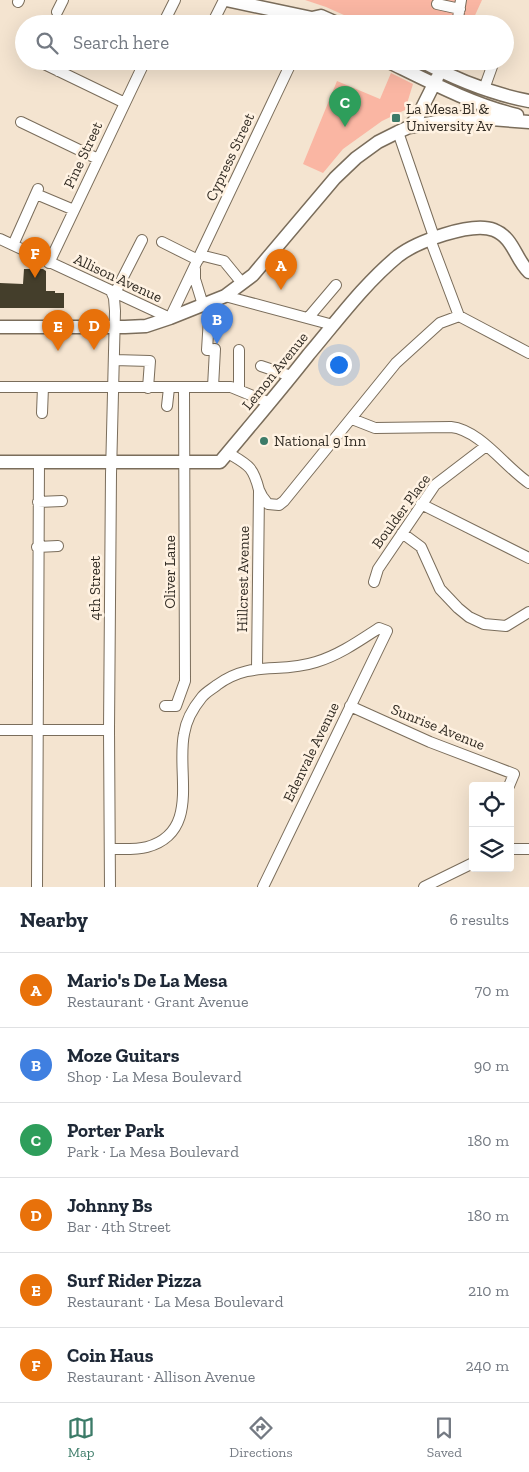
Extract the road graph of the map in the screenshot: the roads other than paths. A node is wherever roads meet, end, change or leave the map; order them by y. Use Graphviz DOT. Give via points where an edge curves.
graph roads {
  1 [pos="62,0"];
  2 [pos="175,0"];
  3 [pos="227,0"];
  4 [pos="252,2"];
  5 [pos="437,4"];
  6 [pos="460,4"];
  7 [pos="275,5"];
  8 [pos="57,12"];
  9 [pos="168,15"];
  10 [pos="218,15"];
  11 [pos="297,15"];
  12 [pos="67,70"];
  13 [pos="141,70"];
  14 [pos="288,70"];
  15 [pos="405,70"];
  16 [pos="440,70"];
  17 [pos="449,70"];
  18 [pos="491,70"];
  19 [pos="434,84"];
  20 [pos="484,89"];
  21 [pos="529,101"];
  22 [pos="125,103"];
  23 [pos="529,118"];
  24 [pos="21,122"];
  25 [pos="529,122"];
  26 [pos="403,129"];
  27 [pos="98,159"];
  28 [pos="74,210"];
  29 [pos="432,238"];
  30 [pos="0,239"];
  31 [pos="142,240"];
  32 [pos="162,242"];
  33 [pos="13,245"];
  34 [pos="198,260"];
  35 [pos="49,263"];
  36 [pos="529,272"];
  37 [pos="242,283"];
  38 [pos="336,285"];
  39 [pos="113,292"];
  40 [pos="225,296"];
  41 [pos="206,303"];
  42 [pos="459,316"];
  43 [pos="170,318"];
  44 [pos="308,318"];
  45 [pos="333,324"];
  46 [pos="0,327"];
  47 [pos="114,328"];
  48 [pos="238,350"];
  49 [pos="528,351"];
  50 [pos="114,360"];
  51 [pos="261,366"];
  52 [pos="292,376"];
  53 [pos="0,387"];
  54 [pos="43,387"];
  55 [pos="184,387"];
  56 [pos="213,387"];
  57 [pos="114,388"];
  58 [pos="148,388"];
  59 [pos="169,388"];
  60 [pos="239,390"];
  61 [pos="270,403"];
  62 [pos="167,406"];
  63 [pos="42,413"];
  64 [pos="352,419"];
  65 [pos="486,446"];
  66 [pos="228,452"];
  67 [pos="0,462"];
  68 [pos="39,462"];
  69 [pos="111,462"];
  70 [pos="185,462"];
  71 [pos="529,482"];
  72 [pos="259,490"];
  73 [pos="62,501"];
  74 [pos="38,502"];
  75 [pos="421,504"];
  76 [pos="402,533"];
  77 [pos="58,546"];
  78 [pos="37,547"];
  79 [pos="529,558"];
  80 [pos="374,582"];
  81 [pos="529,612"];
  82 [pos="257,669"];
  83 [pos="165,706"];
  84 [pos="350,706"];
  85 [pos="0,730"];
  86 [pos="38,730"];
  87 [pos="109,730"];
  88 [pos="511,782"];
  89 [pos="110,849"];
  90 [pos="514,849"];
  91 [pos="529,849"];
  92 [pos="469,865"];
  93 [pos="38,887"];
  94 [pos="110,887"];
  95 [pos="263,887"];
  96 [pos="424,887"];
  1 -- 8 [label="street"];
  2 -- 9 [label="street"];
  3 -- 4 [label="main road"];
  3 -- 10 [label="street"];
  4 -- 7 [label="main road"];
  5 -- 6 [label="street"];
  7 -- 11 [label="main road"];
  12 -- 22 [label="street"];
  13 -- 22 [label="street, Pine Street"];
  14 -- 34 [label="street, Cypress Street"];
  15 -- 19 [label="main road"];
  16 -- 19 [label="main road"];
  17 -- 20 [label="main road"];
  18 -- 20 [label="street"];
  19 -- 23 [label="main road" via="500,111"];
  19 -- 26 [label="main road" via="417,118"];
  20 -- 21 [label="main road"];
  22 -- 27 [label="street, Pine Street"];
  24 -- 27 [label="street"];
  25 -- 26 [label="main road" via="466,117"];
  26 -- 29 [label="street"];
  26 -- 37 [label="main road" via="378,142 335,178 253,275"];
  27 -- 28 [label="street, Pine Street"];
  28 -- 33 [label="street" via="37,191"];
  28 -- 35 [label="street, Pine Street"];
  29 -- 36 [label="main road, Lemon Avenue" via="474,227 492,229 507,238"];
  29 -- 42 [label="street"];
  29 -- 45 [label="main road, Lemon Avenue" via="399,256"];
  30 -- 33 [label="street, Allison Avenue"];
  31 -- 39 [label="street"];
  32 -- 34 [label="street"];
  33 -- 35 [label="street, Allison Avenue"];
  34 -- 37 [label="street" via="224,261"];
  34 -- 41 [label="street" via="195,279"];
  34 -- 43 [label="street, Cypress Street"];
  35 -- 39 [label="street, Allison Avenue"];
  37 -- 40 [label="main road"];
  38 -- 44 [label="street"];
  39 -- 43 [label="street, Allison Avenue"];
  39 -- 47 [label="street, 4th Street"];
  40 -- 41 [label="main road"];
  40 -- 44 [label="street"];
  41 -- 43 [label="main road"];
  41 -- 56 [label="street" via="207,350 216,349"];
  42 -- 49 [label="street"];
  42 -- 64 [label="street, Hillcrest Avenue" via="440,323 396,363"];
  43 -- 47 [label="main road" via="146,326"];
  44 -- 45 [label="street"];
  45 -- 52 [label="main road, Lemon Avenue"];
  46 -- 47 [label="main road"];
  47 -- 50 [label="street, 4th Street"];
  48 -- 60 [label="street"];
  50 -- 57 [label="street, 4th Street"];
  50 -- 58 [label="street" via="150,361"];
  51 -- 52 [label="street"];
  52 -- 61 [label="main road, Lemon Avenue"];
  53 -- 54 [label="street"];
  54 -- 57 [label="street"];
  54 -- 63 [label="street"];
  55 -- 56 [label="street"];
  55 -- 59 [label="street"];
  55 -- 70 [label="street, Oliver Lane"];
  56 -- 60 [label="street"];
  57 -- 58 [label="street"];
  57 -- 69 [label="street, 4th Street"];
  58 -- 59 [label="street"];
  59 -- 62 [label="street"];
  60 -- 61 [label="street"];
  61 -- 66 [label="main road, Lemon Avenue"];
  64 -- 65 [label="street" via="375,428 457,428 474,434"];
  64 -- 72 [label="street, Hillcrest Avenue" via="282,503 268,504"];
  65 -- 71 [label="street"];
  65 -- 75 [label="street, Boulder Place" via="435,485"];
  66 -- 70 [label="main road, Lemon Avenue" via="220,462"];
  66 -- 72 [label="street, Hillcrest Avenue" via="255,474"];
  67 -- 68 [label="main road, Lemon Avenue"];
  68 -- 69 [label="main road, Lemon Avenue"];
  68 -- 74 [label="street"];
  69 -- 70 [label="main road, Lemon Avenue"];
  69 -- 87 [label="street, 4th Street"];
  70 -- 83 [label="street, Oliver Lane" via="185,681 176,706"];
  72 -- 82 [label="street, Hillcrest Avenue"];
  73 -- 74 [label="street"];
  74 -- 78 [label="street"];
  75 -- 76 [label="street, Boulder Place"];
  75 -- 79 [label="street"];
  76 -- 80 [label="street, Boulder Place" via="378,568"];
  76 -- 81 [label="street" via="421,547 440,588 469,617 484,624 506,626"];
  77 -- 78 [label="street"];
  78 -- 86 [label="street"];
  82 -- 84 [label="street, Edenvale Avenue" via="287,668 315,662 343,651 380,628 387,631"];
  82 -- 89 [label="street" via="228,677 204,695 191,711 183,734 182,809 170,834 147,847"];
  84 -- 88 [label="street, Sunrise Avenue" via="430,742 514,774"];
  84 -- 95 [label="street, Edenvale Avenue"];
  85 -- 86 [label="street"];
  86 -- 87 [label="street"];
  86 -- 93 [label="street"];
  87 -- 89 [label="street, 4th Street"];
  89 -- 94 [label="street, 4th Street"];
  90 -- 91 [label="street"];
  92 -- 96 [label="street"];
}
